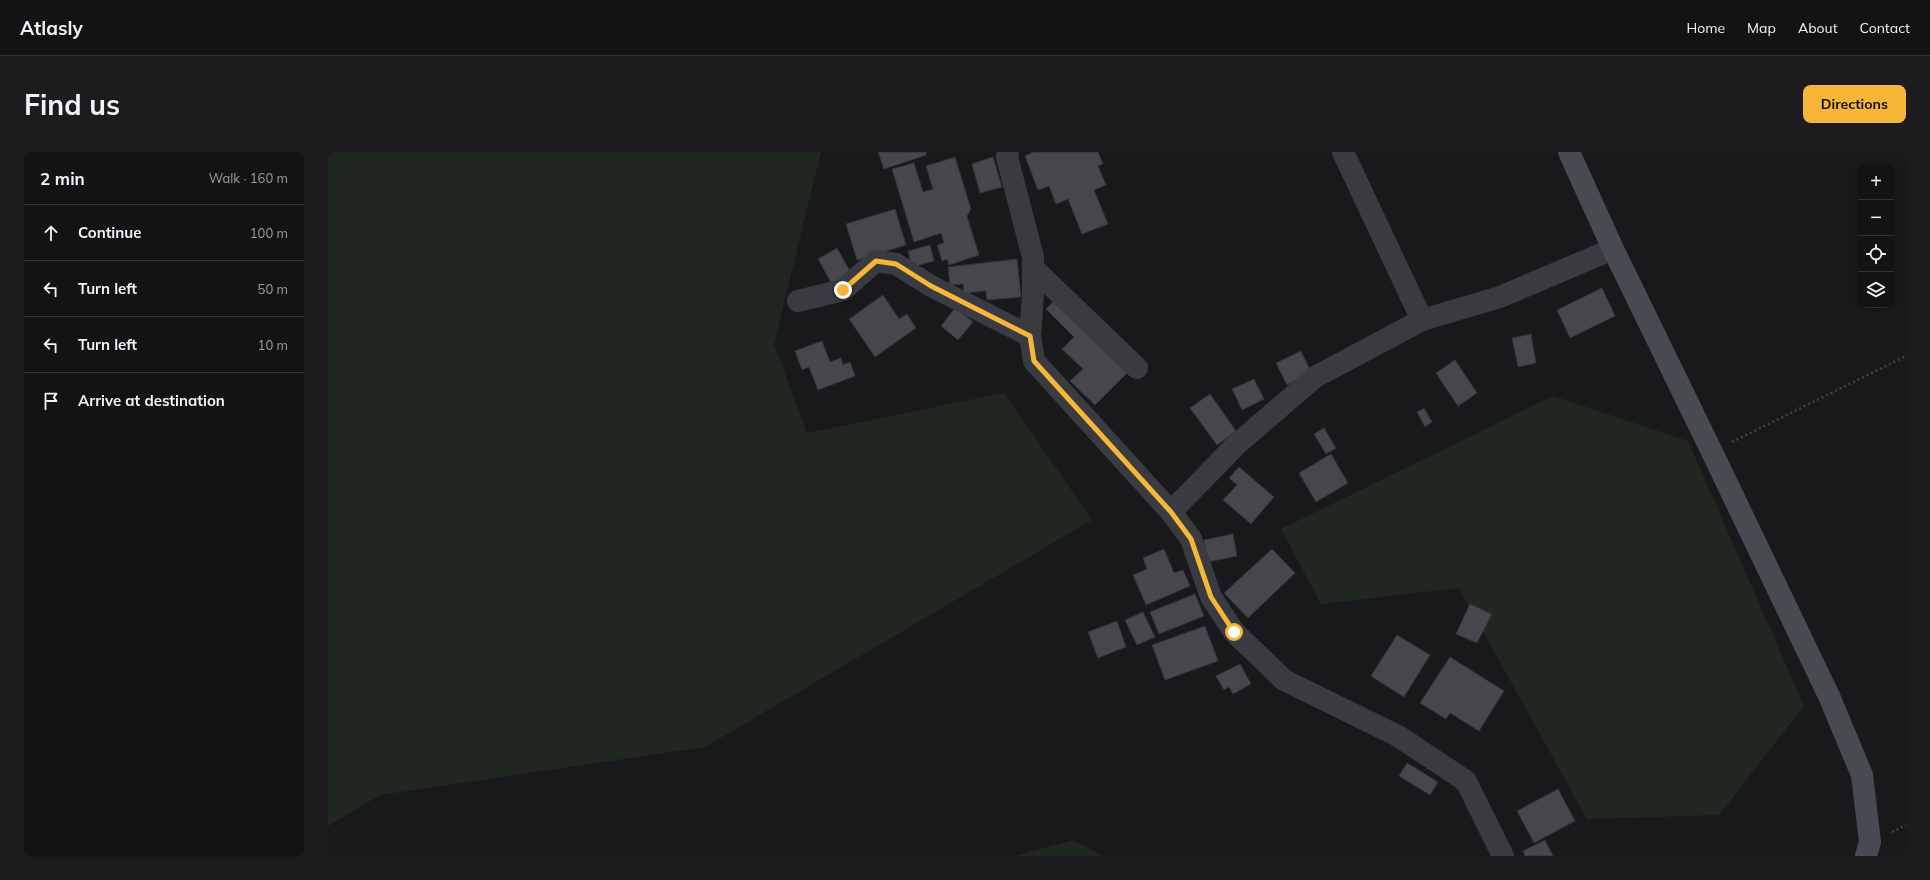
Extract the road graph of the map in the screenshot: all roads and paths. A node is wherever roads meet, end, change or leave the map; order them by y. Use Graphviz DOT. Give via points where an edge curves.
graph roads {
  1 [pos="1008,152"];
  2 [pos="1343,152"];
  3 [pos="1569,152"];
  4 [pos="1613,249"];
  5 [pos="1033,268"];
  6 [pos="798,301"];
  7 [pos="1422,320"];
  8 [pos="1030,336"];
  9 [pos="1906,356"];
  10 [pos="1136,368"];
  11 [pos="1712,452"];
  12 [pos="1171,512"];
  13 [pos="1503,856"];
  14 [pos="1866,856"];
  1 -- 5 [label="street" via="1007,157 1033,257"];
  2 -- 7 [label="street"];
  3 -- 4 [label="street"];
  4 -- 7 [label="street" via="1500,297"];
  4 -- 11 [label="street"];
  5 -- 8 [label="street"];
  5 -- 10 [label="street"];
  6 -- 8 [label="street" via="843,290 876,261 896,264 931,286"];
  7 -- 12 [label="street" via="1315,377 1236,445"];
  8 -- 12 [label="street" via="1034,361"];
  9 -- 11 [label="path"];
  11 -- 14 [label="street" via="1829,696 1862,775 1870,842"];
  12 -- 13 [label="street" via="1191,539 1211,597 1234,632 1284,680 1398,736 1466,781"];
}
